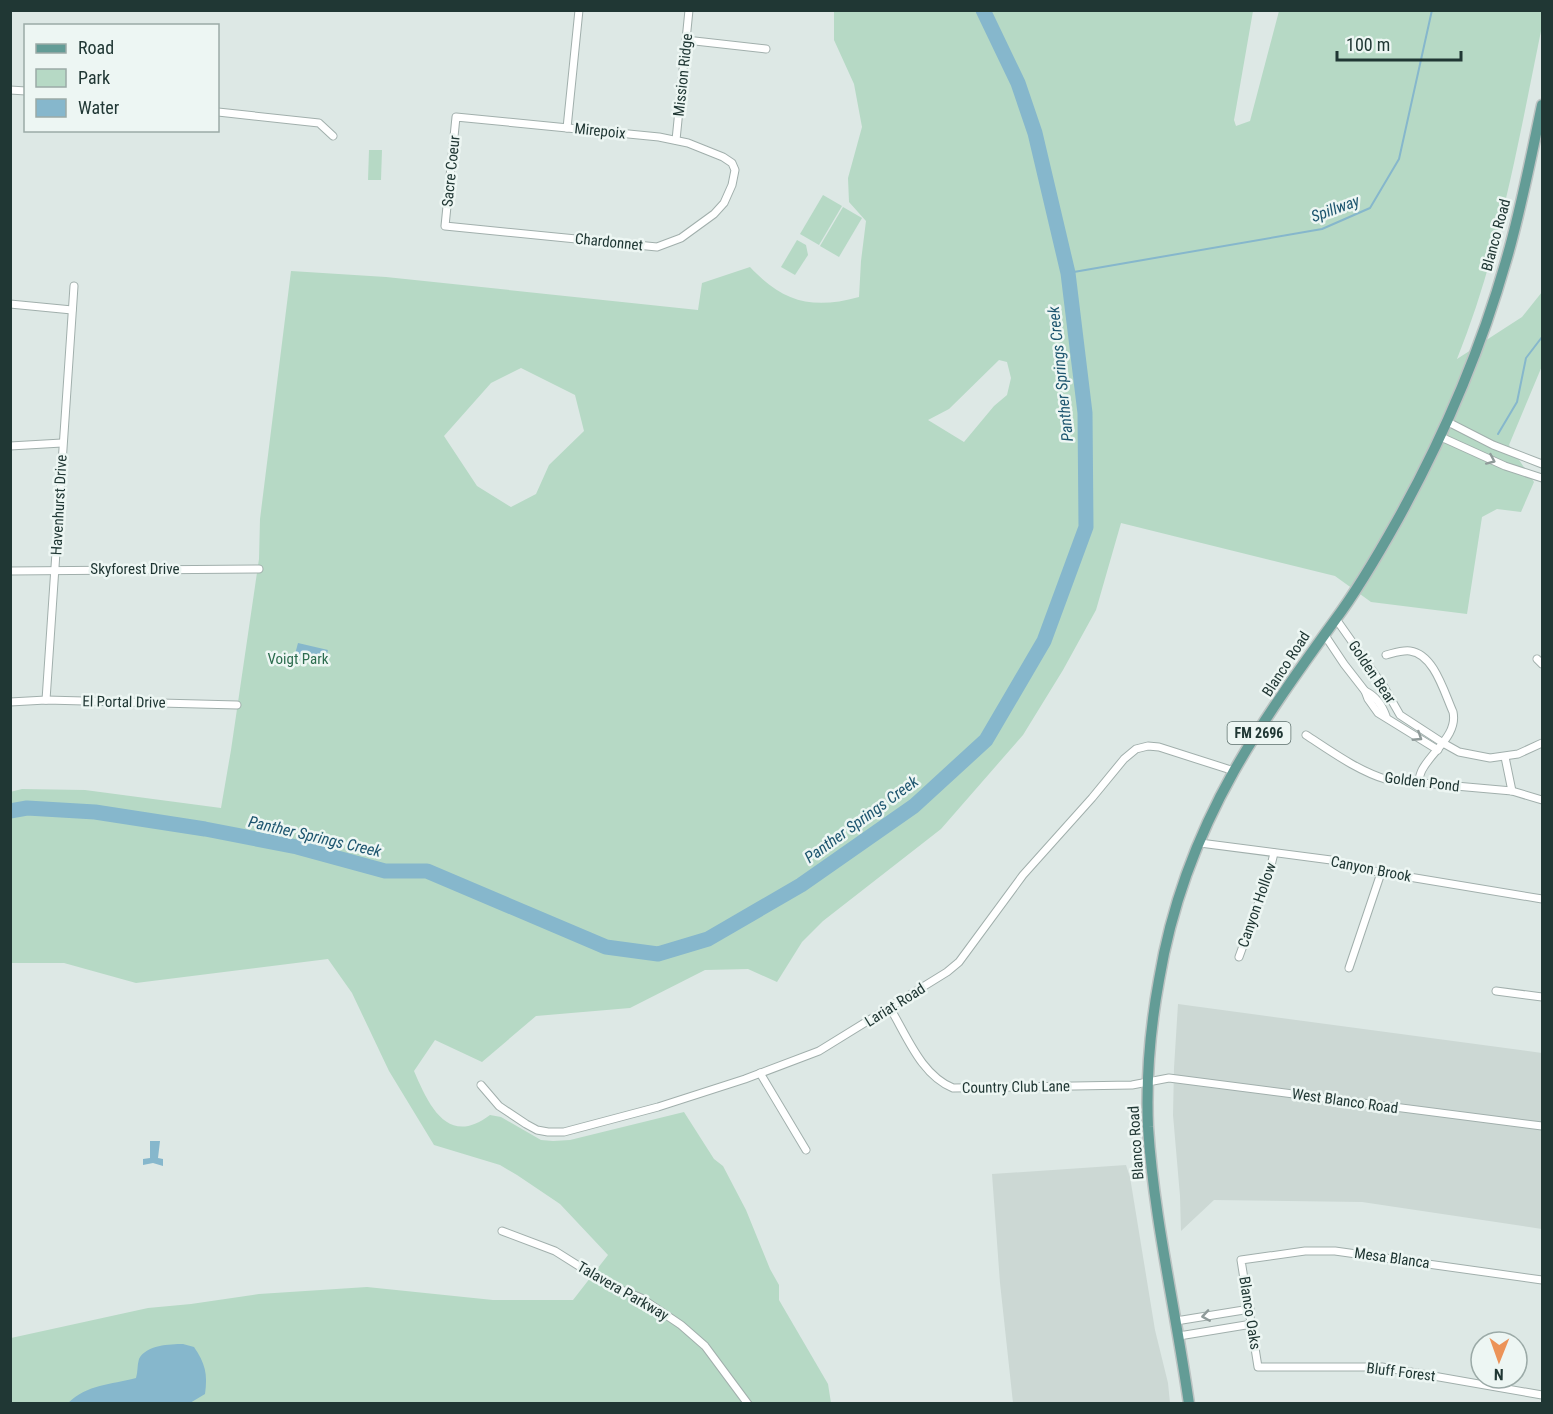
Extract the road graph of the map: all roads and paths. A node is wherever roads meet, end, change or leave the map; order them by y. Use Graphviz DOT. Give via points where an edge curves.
graph roads {
  1 [pos="579,10"];
  2 [pos="689,10"];
  3 [pos="686,40"];
  4 [pos="766,49"];
  5 [pos="1542,105"];
  6 [pos="219,112"];
  7 [pos="456,117"];
  8 [pos="567,128"];
  9 [pos="333,136"];
  10 [pos="676,140"];
  11 [pos="735,170"];
  12 [pos="445,226"];
  13 [pos="74,286"];
  14 [pos="10,304"];
  15 [pos="72,310"];
  16 [pos="1448,422"];
  17 [pos="1441,437"];
  18 [pos="62,443"];
  19 [pos="10,446"];
  20 [pos="1542,464"];
  21 [pos="1542,478"];
  22 [pos="55,569"];
  23 [pos="259,569"];
  24 [pos="10,571"];
  25 [pos="1336,619"];
  26 [pos="1324,634"];
  27 [pos="1386,655"];
  28 [pos="46,700"];
  29 [pos="10,702"];
  30 [pos="237,705"];
  31 [pos="1306,735"];
  32 [pos="1443,743"];
  33 [pos="1542,743"];
  34 [pos="1438,750"];
  35 [pos="1505,757"];
  36 [pos="1234,771"];
  37 [pos="1418,783"];
  38 [pos="1512,791"];
  39 [pos="1542,800"];
  40 [pos="1200,843"];
  41 [pos="1274,853"];
  42 [pos="1381,873"];
  43 [pos="1542,899"];
  44 [pos="1239,957"];
  45 [pos="1349,968"];
  46 [pos="1496,991"];
  47 [pos="1542,998"];
  48 [pos="890,1008"];
  49 [pos="760,1073"];
  50 [pos="1148,1083"];
  51 [pos="481,1085"];
  52 [pos="1542,1126"];
  53 [pos="806,1150"];
  54 [pos="502,1231"];
  55 [pos="1241,1260"];
  56 [pos="1542,1280"];
  57 [pos="1250,1309"];
  58 [pos="1226,1313"];
  59 [pos="1176,1321"];
  60 [pos="1252,1324"];
  61 [pos="1228,1328"];
  62 [pos="1179,1336"];
  63 [pos="1258,1367"];
  64 [pos="1542,1395"];
  65 [pos="748,1404"];
  66 [pos="1189,1404"];
  1 -- 8 [label="street"];
  2 -- 3 [label="street, Mission Ridge"];
  3 -- 4 [label="street"];
  3 -- 10 [label="street, Mission Ridge"];
  5 -- 16 [label="main road, Blanco Road / FM 2696" via="1507,259"];
  6 -- 9 [label="street" via="319,123"];
  7 -- 8 [label="street, Mirepoix"];
  7 -- 12 [label="street, Sacre Coeur"];
  8 -- 10 [label="street, Mirepoix"];
  10 -- 11 [label="street, Mirepoix" via="723,157"];
  11 -- 12 [label="street, Chardonnet" via="724,203 714,214 681,238 657,247"];
  13 -- 15 [label="street, Havenhurst Drive"];
  14 -- 15 [label="street"];
  15 -- 18 [label="street, Havenhurst Drive"];
  16 -- 17 [label="main road, Blanco Road / FM 2696"];
  16 -- 20 [label="street"];
  17 -- 21 [label="street, one-way"];
  17 -- 25 [label="main road, Blanco Road / FM 2696" via="1395,523"];
  18 -- 19 [label="street"];
  18 -- 22 [label="street, Havenhurst Drive"];
  22 -- 23 [label="street, Skyforest Drive"];
  22 -- 24 [label="street, Skyforest Drive"];
  22 -- 28 [label="street, Havenhurst Drive"];
  25 -- 26 [label="main road, Blanco Road / FM 2696"];
  25 -- 32 [label="street, Golden Bear" via="1400,715"];
  26 -- 34 [label="street, Golden Bear, one-way" via="1378,713"];
  26 -- 36 [label="main road, Blanco Road / FM 2696"];
  27 -- 32 [label="street" via="1411,651 1431,666 1454,720"];
  28 -- 29 [label="street, El Portal Drive"];
  28 -- 30 [label="street, El Portal Drive"];
  31 -- 37 [label="street, Golden Pond" via="1377,777"];
  32 -- 34 [label="street"];
  32 -- 35 [label="street, Golden Bear" via="1476,756"];
  33 -- 35 [label="street, Golden Bear"];
  34 -- 37 [label="street"];
  35 -- 38 [label="street"];
  36 -- 40 [label="main road, Blanco Road / FM 2696"];
  36 -- 48 [label="street, Lariat Road" via="1159,747 1136,749 1023,875 959,962"];
  37 -- 38 [label="street, Golden Pond"];
  38 -- 39 [label="street, Golden Pond"];
  40 -- 41 [label="street, Canyon Brook"];
  40 -- 50 [label="main road, Blanco Road / FM 2696" via="1164,952"];
  41 -- 42 [label="street, Canyon Brook" via="1331,860"];
  41 -- 44 [label="street, Canyon Hollow"];
  42 -- 43 [label="street, Canyon Brook"];
  42 -- 45 [label="street"];
  46 -- 47 [label="street"];
  48 -- 49 [label="street, Lariat Road" via="832,1044"];
  48 -- 50 [label="street, Country Club Lane" via="928,1071 953,1088"];
  49 -- 51 [label="street, Lariat Road" via="658,1107 558,1132 537,1130 526,1124 498,1106"];
  49 -- 53 [label="street"];
  50 -- 52 [label="street, West Blanco Road" via="1169,1078"];
  50 -- 59 [label="main road, Blanco Road / FM 2696" via="1150,1154"];
  54 -- 65 [label="street, Talavera Parkway" via="555,1251 609,1285 641,1298 681,1325 705,1346"];
  55 -- 56 [label="street, Mesa Blanca" via="1335,1251"];
  55 -- 57 [label="street, Blanco Oaks"];
  57 -- 58 [label="street"];
  57 -- 60 [label="street, Blanco Oaks"];
  58 -- 59 [label="street, one-way"];
  58 -- 61 [label="street"];
  59 -- 62 [label="main road, Blanco Road / FM 2696"];
  60 -- 61 [label="street"];
  60 -- 63 [label="street, Blanco Oaks"];
  61 -- 62 [label="street"];
  62 -- 66 [label="main road, Blanco Road / FM 2696"];
  63 -- 64 [label="street, Bluff Forest" via="1382,1367"];
}
